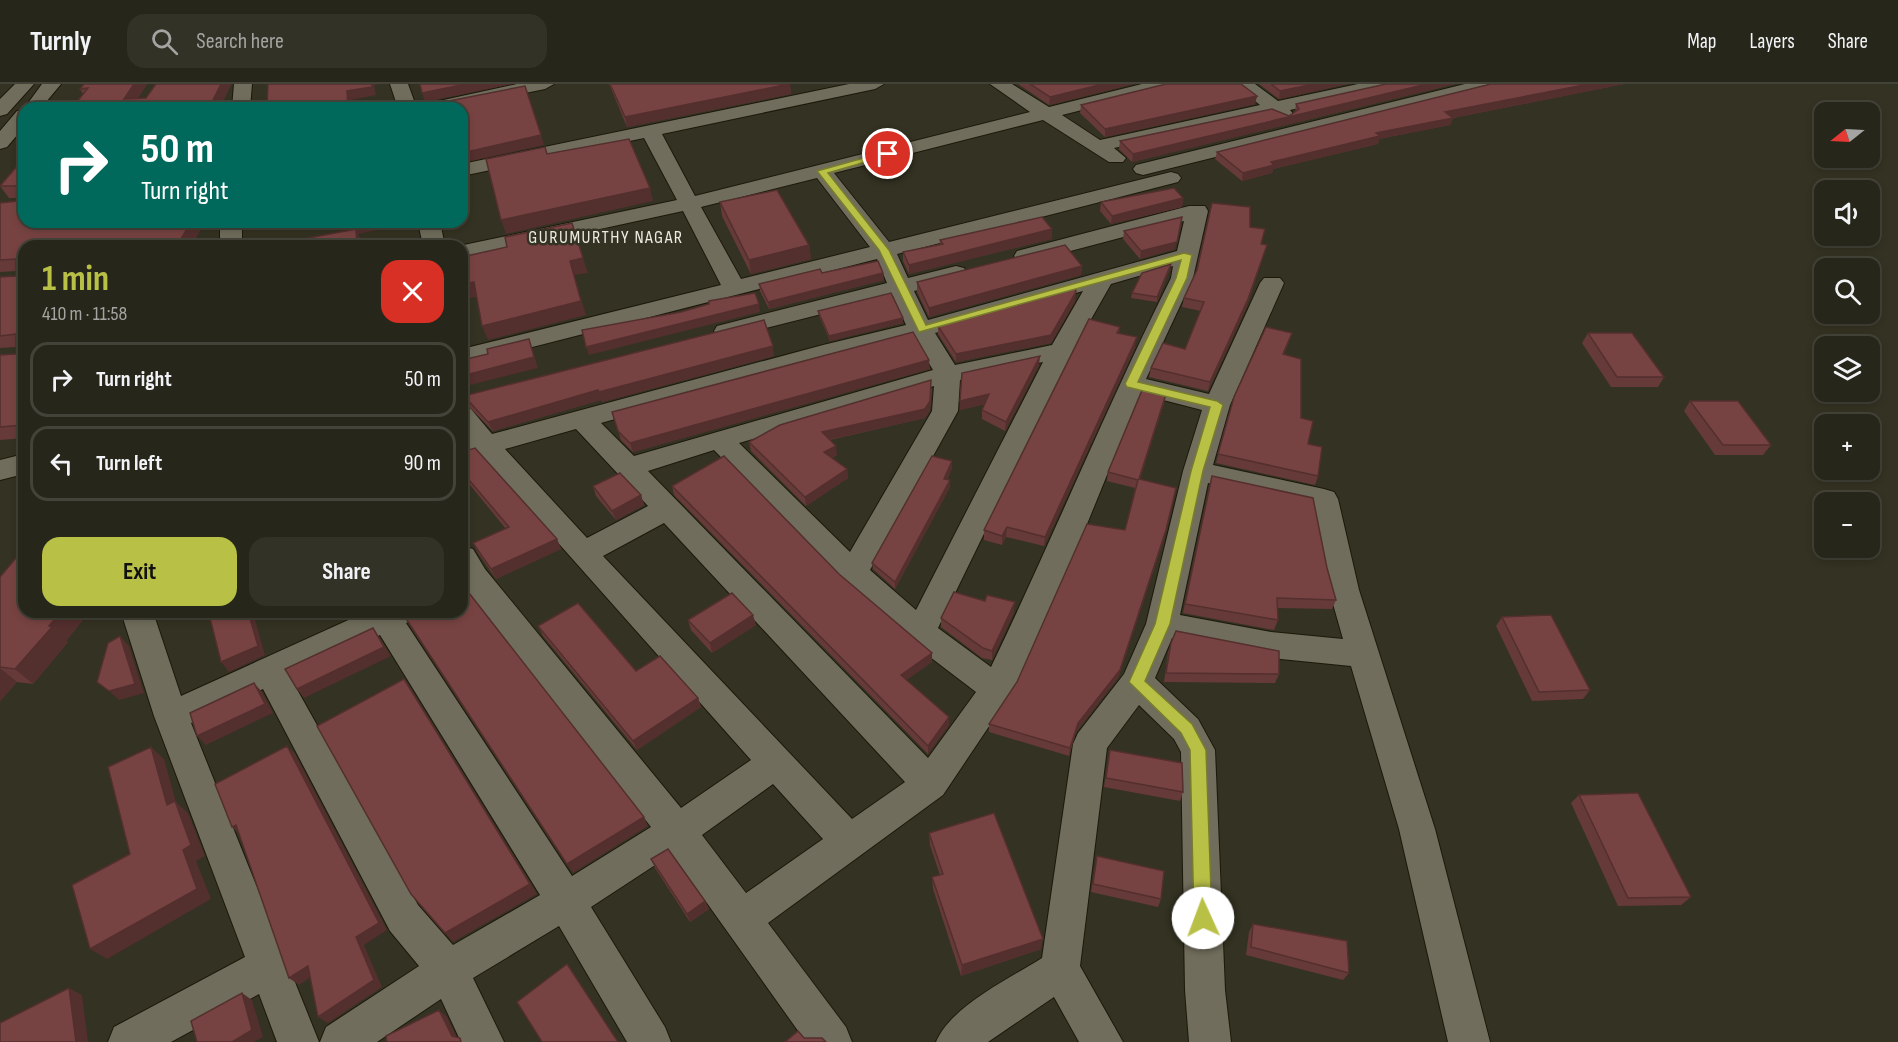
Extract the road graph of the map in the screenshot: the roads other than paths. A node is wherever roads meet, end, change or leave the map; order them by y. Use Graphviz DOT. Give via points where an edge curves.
graph roads {
  1 [pos="25,84"];
  2 [pos="52,84"];
  3 [pos="243,84"];
  4 [pos="399,84"];
  5 [pos="545,84"];
  6 [pos="875,84"];
  7 [pos="999,84"];
  8 [pos="1164,84"];
  9 [pos="1244,84"];
  10 [pos="1383,84"];
  11 [pos="1484,84"];
  12 [pos="835,88"];
  13 [pos="36,102"];
  14 [pos="242,102"];
  15 [pos="405,102"];
  16 [pos="454,102"];
  17 [pos="1275,108"];
  18 [pos="0,110"];
  19 [pos="1044,115"];
  20 [pos="18,122"];
  21 [pos="1303,129"];
  22 [pos="651,132"];
  23 [pos="0,142"];
  24 [pos="1098,146"];
  25 [pos="468,169"];
  26 [pos="822,171"];
  27 [pos="1137,171"];
  28 [pos="1171,178"];
  29 [pos="687,204"];
  30 [pos="1197,211"];
  31 [pos="884,250"];
  32 [pos="468,251"];
  33 [pos="1187,255"];
  34 [pos="1003,261"];
  35 [pos="980,267"];
  36 [pos="1101,280"];
  37 [pos="1272,283"];
  38 [pos="900,287"];
  39 [pos="734,288"];
  40 [pos="922,329"];
  41 [pos="704,336"];
  42 [pos="1061,351"];
  43 [pos="468,355"];
  44 [pos="948,374"];
  45 [pos="1131,384"];
  46 [pos="1217,405"];
  47 [pos="468,414"];
  48 [pos="582,419"];
  49 [pos="719,439"];
  50 [pos="474,448"];
  51 [pos="18,466"];
  52 [pos="628,468"];
  53 [pos="0,470"];
  54 [pos="1197,471"];
  55 [pos="669,508"];
  56 [pos="583,552"];
  57 [pos="853,573"];
  58 [pos="468,574"];
  59 [pos="139,618"];
  60 [pos="381,618"];
  61 [pos="392,618"];
  62 [pos="1162,624"];
  63 [pos="920,632"];
  64 [pos="1363,654"];
  65 [pos="269,670"];
  66 [pos="1137,682"];
  67 [pos="997,690"];
  68 [pos="171,716"];
  69 [pos="775,763"];
  70 [pos="930,784"];
  71 [pos="677,831"];
  72 [pos="848,841"];
  73 [pos="566,901"];
  74 [pos="743,918"];
  75 [pos="268,967"];
  76 [pos="1060,969"];
  77 [pos="448,970"];
  78 [pos="129,1042"];
  79 [pos="298,1042"];
  80 [pos="341,1042"];
  81 [pos="483,1042"];
  82 [pos="650,1042"];
  83 [pos="831,1042"];
  84 [pos="957,1042"];
  85 [pos="1102,1042"];
  86 [pos="1210,1042"];
  87 [pos="1469,1042"];
  1 -- 18 [label="street"];
  2 -- 13 [label="street"];
  3 -- 14 [label="street"];
  4 -- 15 [label="street"];
  5 -- 16 [label="street"];
  6 -- 12 [label="street"];
  7 -- 19 [label="street"];
  8 -- 19 [label="street"];
  9 -- 17 [label="street"];
  10 -- 17 [label="street"];
  11 -- 21 [label="street"];
  12 -- 22 [label="street"];
  17 -- 21 [label="street"];
  17 -- 24 [label="street"];
  19 -- 24 [label="street"];
  19 -- 26 [label="street"];
  20 -- 23 [label="street"];
  21 -- 27 [label="street"];
  22 -- 25 [label="street"];
  22 -- 29 [label="street"];
  24 -- 27 [label="street"];
  26 -- 29 [label="street"];
  26 -- 31 [label="street"];
  27 -- 28 [label="street"];
  28 -- 30 [label="street"];
  28 -- 31 [label="street"];
  29 -- 32 [label="street"];
  29 -- 39 [label="street"];
  30 -- 33 [label="street"];
  30 -- 34 [label="street"];
  31 -- 38 [label="street"];
  31 -- 39 [label="street"];
  33 -- 36 [label="street"];
  33 -- 45 [label="street" via="1182,278"];
  35 -- 38 [label="street"];
  36 -- 40 [label="street"];
  36 -- 42 [label="street"];
  37 -- 46 [label="street"];
  38 -- 40 [label="street"];
  38 -- 41 [label="street"];
  39 -- 43 [label="street"];
  40 -- 44 [label="street"];
  40 -- 48 [label="street"];
  42 -- 44 [label="street"];
  42 -- 63 [label="street"];
  44 -- 49 [label="street"];
  44 -- 57 [label="street" via="945,411"];
  45 -- 46 [label="street"];
  45 -- 67 [label="street" via="1059,556"];
  46 -- 54 [label="street"];
  47 -- 50 [label="street"];
  48 -- 50 [label="street"];
  48 -- 52 [label="street"];
  49 -- 52 [label="street"];
  49 -- 57 [label="street"];
  50 -- 56 [label="street"];
  51 -- 53 [label="street"];
  52 -- 55 [label="street"];
  54 -- 62 [label="street"];
  54 -- 64 [label="street" via="1324,499"];
  55 -- 56 [label="street"];
  55 -- 70 [label="street"];
  56 -- 69 [label="street"];
  57 -- 63 [label="street"];
  58 -- 71 [label="street"];
  59 -- 68 [label="street"];
  60 -- 65 [label="street"];
  61 -- 73 [label="street"];
  62 -- 64 [label="street" via="1271,645"];
  62 -- 66 [label="street"];
  63 -- 67 [label="street"];
  64 -- 87 [label="street" via="1417,829"];
  65 -- 68 [label="street"];
  65 -- 77 [label="street" via="404,918"];
  66 -- 76 [label="street" via="1090,744"];
  66 -- 86 [label="street" via="1186,729 1198,750"];
  67 -- 70 [label="street"];
  68 -- 75 [label="street"];
  69 -- 71 [label="street"];
  69 -- 72 [label="street"];
  70 -- 72 [label="street"];
  71 -- 73 [label="street"];
  71 -- 74 [label="street"];
  72 -- 74 [label="street"];
  73 -- 77 [label="street"];
  73 -- 82 [label="street"];
  74 -- 83 [label="street"];
  75 -- 78 [label="street"];
  75 -- 79 [label="street"];
  76 -- 84 [label="street" via="976,1024"];
  76 -- 85 [label="street"];
  77 -- 80 [label="street"];
  77 -- 81 [label="street"];
}
